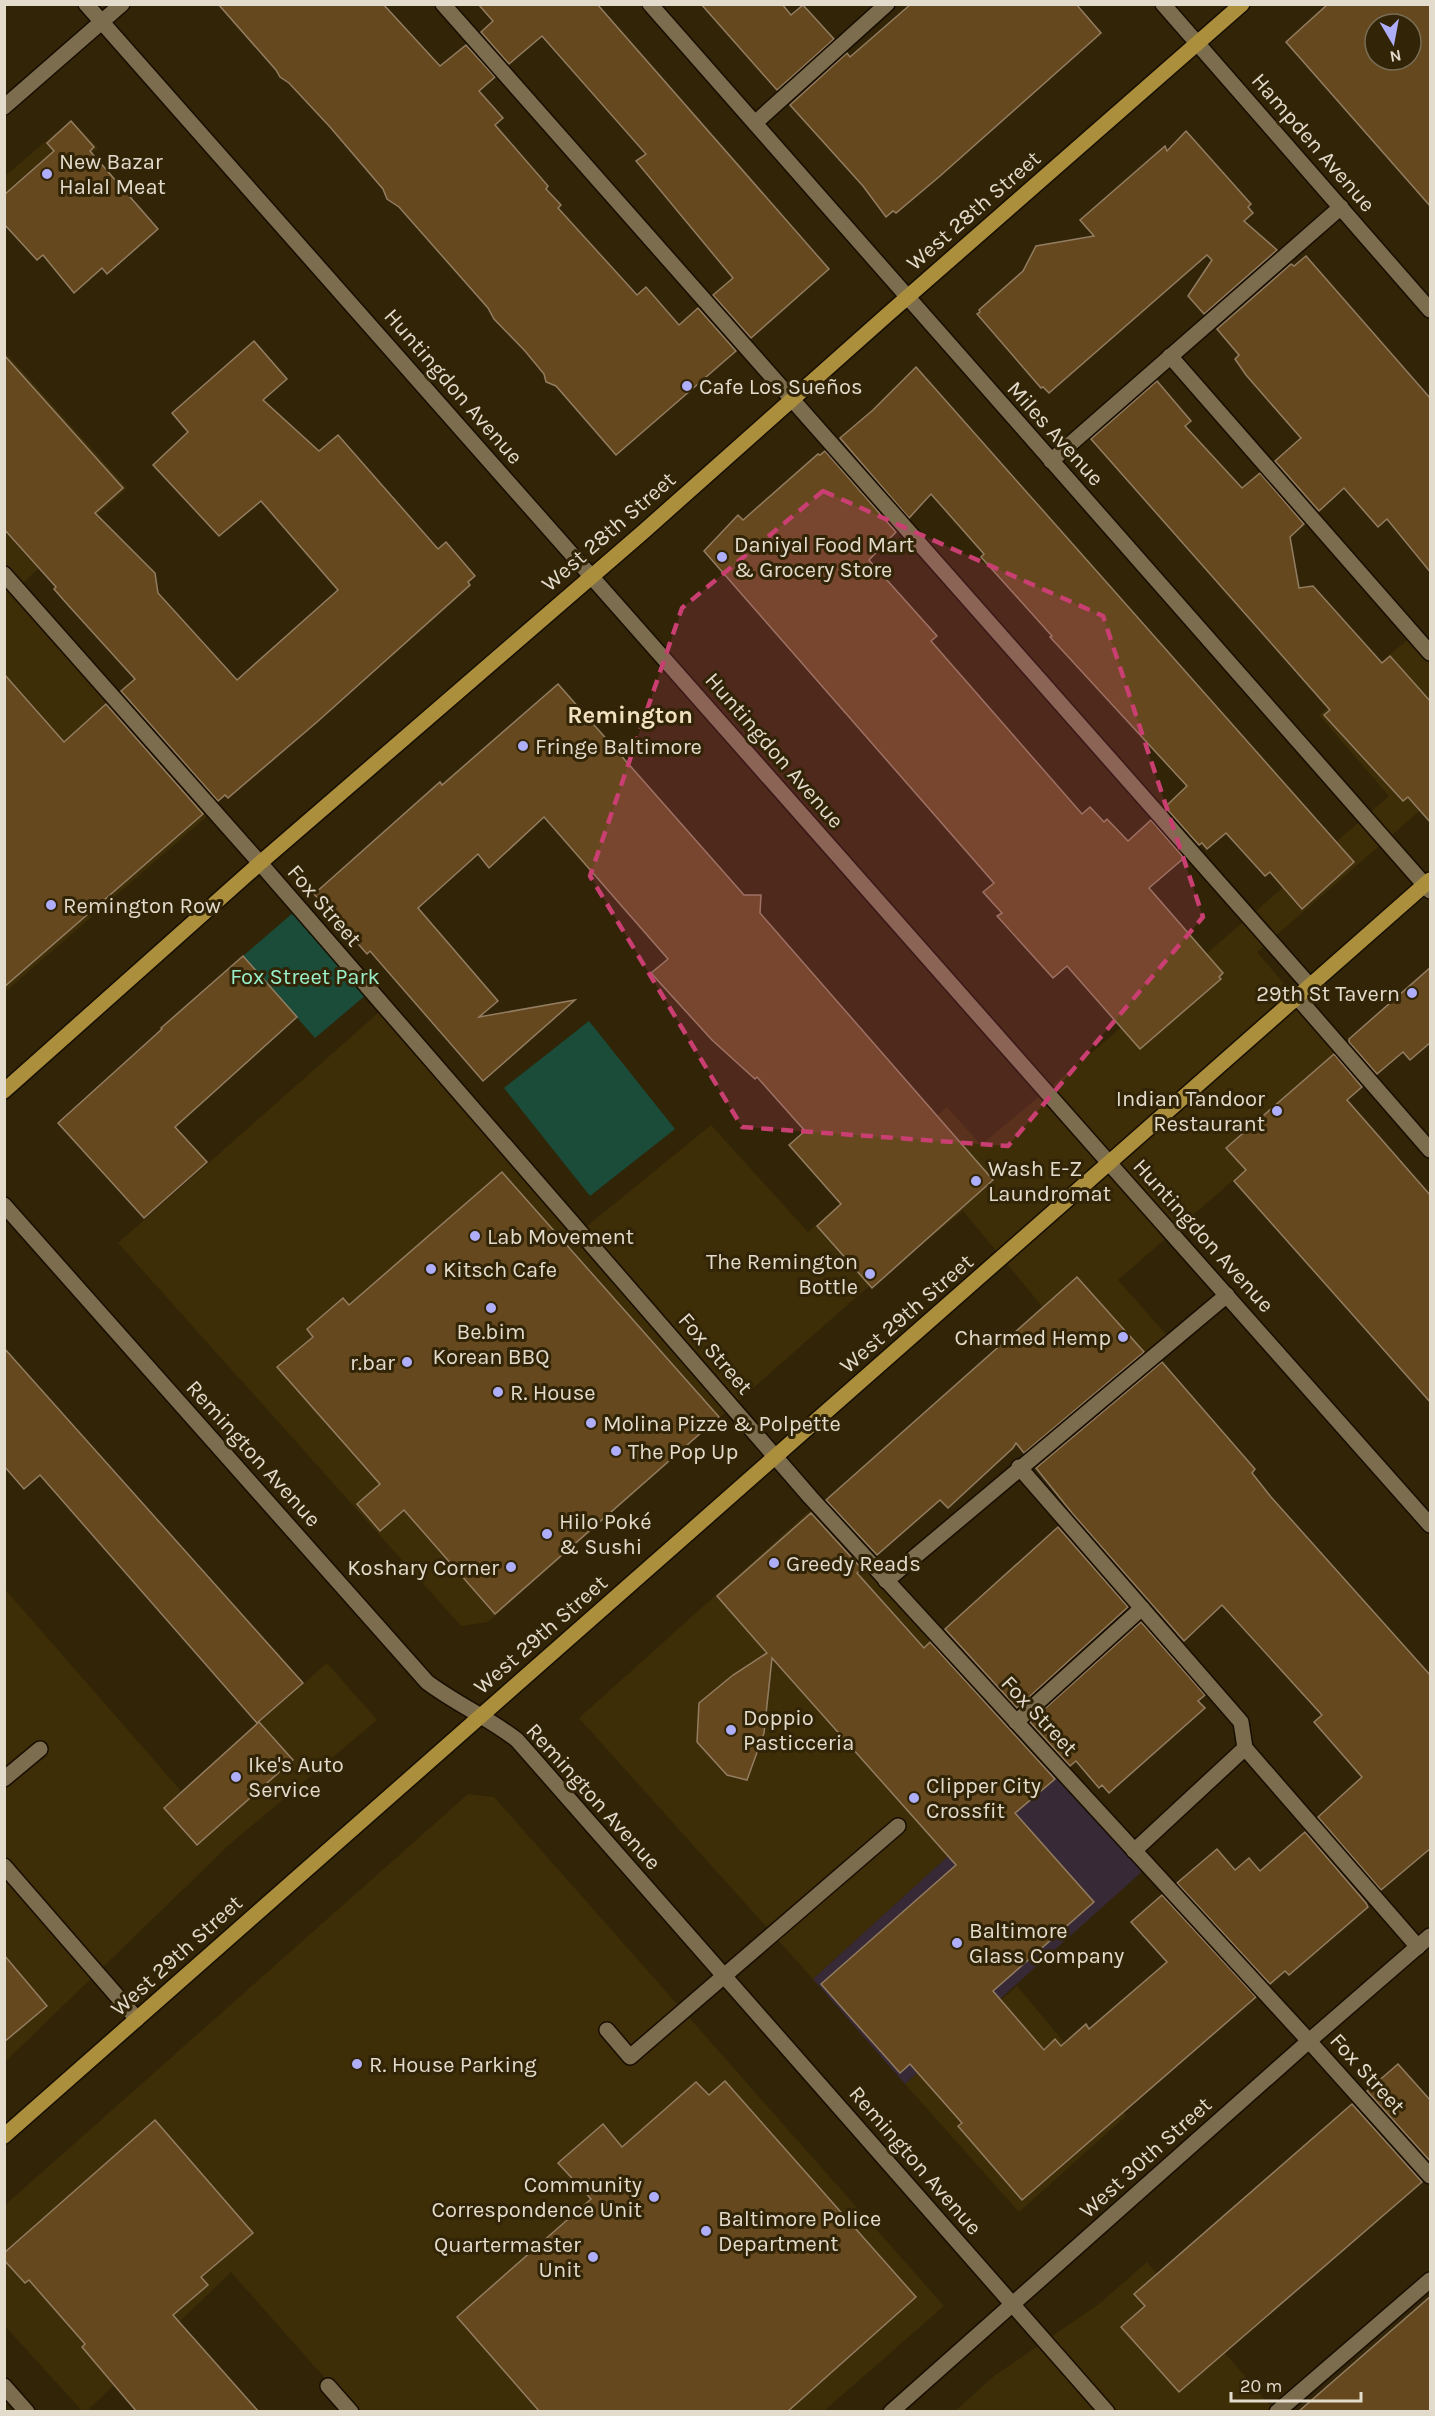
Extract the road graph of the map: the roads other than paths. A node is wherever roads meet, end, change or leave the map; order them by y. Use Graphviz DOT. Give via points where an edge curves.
graph roads {
  1 [pos="86,4"];
  2 [pos="122,4"];
  3 [pos="443,4"];
  4 [pos="650,4"];
  5 [pos="862,4"];
  6 [pos="887,4"];
  7 [pos="1163,4"];
  8 [pos="1242,4"];
  9 [pos="873,16"];
  10 [pos="102,22"];
  11 [pos="1197,42"];
  12 [pos="4,107"];
  13 [pos="755,123"];
  14 [pos="1341,207"];
  15 [pos="906,298"];
  16 [pos="1431,310"];
  17 [pos="1170,356"];
  18 [pos="791,401"];
  19 [pos="1051,461"];
  20 [pos="4,574"];
  21 [pos="591,576"];
  22 [pos="1431,653"];
  23 [pos="260,863"];
  24 [pos="1429,885"];
  25 [pos="1310,986"];
  26 [pos="1297,998"];
  27 [pos="4,1091"];
  28 [pos="1431,1150"];
  29 [pos="1110,1164"];
  30 [pos="4,1205"];
  31 [pos="1227,1295"];
  32 [pos="776,1457"];
  33 [pos="1019,1467"];
  34 [pos="1431,1525"];
  35 [pos="886,1581"];
  36 [pos="1142,1608"];
  37 [pos="480,1716"];
  38 [pos="1016,1722"];
  39 [pos="1245,1748"];
  40 [pos="39,1749"];
  41 [pos="4,1779"];
  42 [pos="898,1826"];
  43 [pos="1134,1851"];
  44 [pos="4,1866"];
  45 [pos="1431,1936"];
  46 [pos="1418,1947"];
  47 [pos="723,1976"];
  48 [pos="137,2019"];
  49 [pos="607,2030"];
  50 [pos="1309,2040"];
  51 [pos="4,2136"];
  52 [pos="1431,2176"];
  53 [pos="1431,2280"];
  54 [pos="1013,2305"];
  55 [pos="4,2386"];
  56 [pos="328,2386"];
  57 [pos="27,2412"];
  58 [pos="351,2412"];
  59 [pos="891,2412"];
  60 [pos="1107,2412"];
  61 [pos="1277,2412"];
  1 -- 10 [label="street, Huntingdon Avenue"];
  2 -- 10 [label="street"];
  3 -- 18 [label="street"];
  4 -- 13 [label="street, Miles Avenue"];
  5 -- 9 [label="street"];
  6 -- 9 [label="street"];
  7 -- 11 [label="street, Hampden Avenue"];
  8 -- 11 [label="main road, West 28th Street"];
  9 -- 13 [label="street"];
  10 -- 12 [label="street"];
  10 -- 21 [label="street, Huntingdon Avenue"];
  11 -- 14 [label="street, Hampden Avenue"];
  11 -- 15 [label="main road, West 28th Street"];
  13 -- 15 [label="street, Miles Avenue"];
  14 -- 16 [label="street, Hampden Avenue"];
  14 -- 17 [label="street"];
  15 -- 18 [label="main road, West 28th Street"];
  15 -- 19 [label="street, Miles Avenue"];
  17 -- 19 [label="street"];
  17 -- 22 [label="street"];
  18 -- 21 [label="main road, West 28th Street"];
  18 -- 25 [label="street"];
  19 -- 24 [label="street, Miles Avenue"];
  20 -- 23 [label="street, Fox Street"];
  21 -- 23 [label="main road, West 28th Street"];
  21 -- 29 [label="street, Huntingdon Avenue"];
  23 -- 27 [label="main road, West 28th Street"];
  23 -- 32 [label="street, Fox Street"];
  24 -- 25 [label="main road, West 29th Street"];
  25 -- 26 [label="main road, West 29th Street"];
  26 -- 28 [label="street"];
  26 -- 29 [label="main road, West 29th Street"];
  29 -- 31 [label="street, Huntingdon Avenue"];
  29 -- 32 [label="main road, West 29th Street"];
  30 -- 37 [label="street, Remington Avenue" via="427,1682"];
  31 -- 33 [label="street"];
  31 -- 34 [label="street, Huntingdon Avenue"];
  32 -- 35 [label="street, Fox Street"];
  32 -- 37 [label="main road, West 29th Street"];
  33 -- 35 [label="street"];
  33 -- 36 [label="street"];
  35 -- 38 [label="street, Fox Street"];
  36 -- 38 [label="street"];
  36 -- 39 [label="street" via="1241,1722"];
  37 -- 47 [label="street, Remington Avenue" via="517,1740"];
  37 -- 48 [label="main road, West 29th Street"];
  38 -- 43 [label="street, Fox Street"];
  39 -- 43 [label="street"];
  39 -- 46 [label="street"];
  40 -- 41 [label="street"];
  42 -- 47 [label="street"];
  43 -- 50 [label="street, Fox Street"];
  44 -- 48 [label="street"];
  45 -- 46 [label="street, West 30th Street"];
  46 -- 50 [label="street, West 30th Street"];
  47 -- 49 [label="street" via="630,2057"];
  47 -- 54 [label="street, Remington Avenue"];
  48 -- 51 [label="main road, West 29th Street"];
  50 -- 52 [label="street, Fox Street"];
  50 -- 54 [label="street, West 30th Street"];
  53 -- 61 [label="street"];
  54 -- 59 [label="street, West 30th Street"];
  54 -- 60 [label="street, Remington Avenue"];
  55 -- 57 [label="street"];
  56 -- 58 [label="street"];
}
